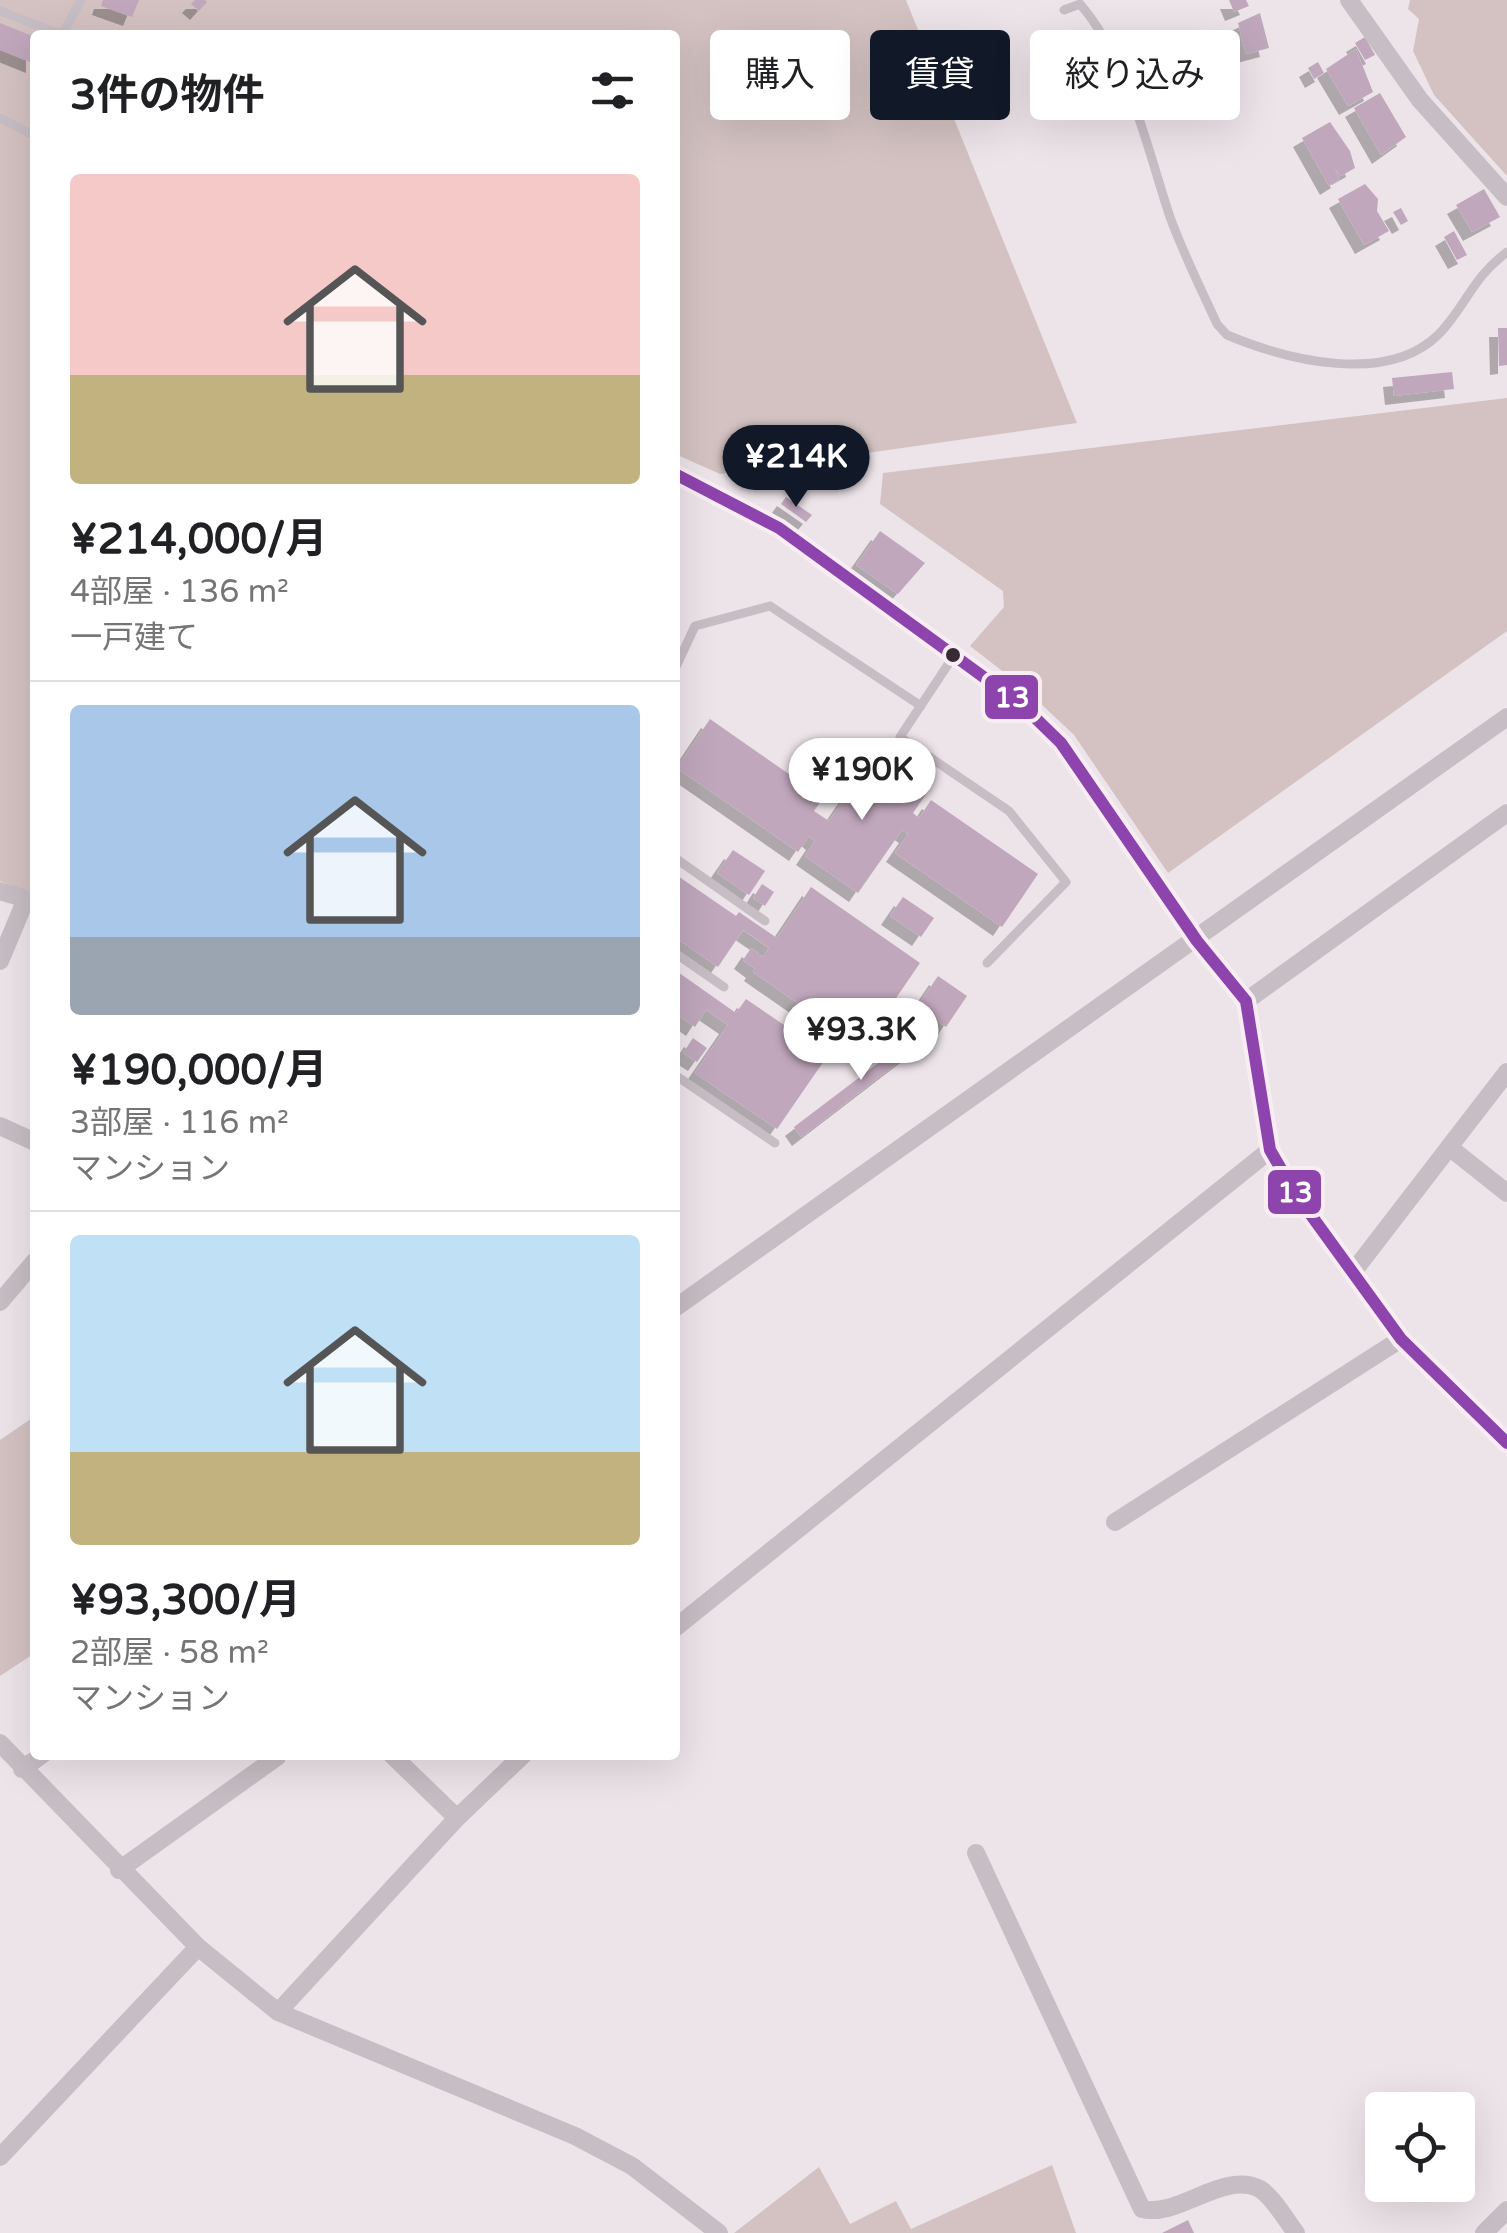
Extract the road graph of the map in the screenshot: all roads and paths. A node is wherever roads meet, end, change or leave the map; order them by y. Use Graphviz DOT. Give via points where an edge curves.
graph roads {
  1 [pos="80,0"];
  2 [pos="1349,0"];
  3 [pos="1064,10"];
  4 [pos="0,11"];
  5 [pos="49,30"];
  6 [pos="65,30"];
  7 [pos="0,118"];
  8 [pos="30,133"];
  9 [pos="1507,197"];
  10 [pos="1507,252"];
  11 [pos="680,477"];
  12 [pos="954,657"];
  13 [pos="680,658"];
  14 [pos="921,706"];
  15 [pos="1507,717"];
  16 [pos="1507,812"];
  17 [pos="680,861"];
  18 [pos="0,891"];
  19 [pos="766,921"];
  20 [pos="1197,941"];
  21 [pos="680,956"];
  22 [pos="0,961"];
  23 [pos="988,963"];
  24 [pos="724,987"];
  25 [pos="1246,1001"];
  26 [pos="1507,1072"];
  27 [pos="680,1078"];
  28 [pos="0,1126"];
  29 [pos="30,1140"];
  30 [pos="775,1142"];
  31 [pos="1449,1147"];
  32 [pos="1270,1150"];
  33 [pos="1507,1193"];
  34 [pos="30,1268"];
  35 [pos="1353,1272"];
  36 [pos="0,1302"];
  37 [pos="680,1304"];
  38 [pos="1402,1338"];
  39 [pos="1507,1443"];
  40 [pos="1115,1522"];
  41 [pos="680,1624"];
  42 [pos="0,1743"];
  43 [pos="35,1760"];
  44 [pos="273,1760"];
  45 [pos="397,1760"];
  46 [pos="518,1760"];
  47 [pos="22,1769"];
  48 [pos="457,1818"];
  49 [pos="976,1853"];
  50 [pos="119,1870"];
  51 [pos="198,1947"];
  52 [pos="278,2012"];
  53 [pos="0,2157"];
  54 [pos="1507,2210"];
  55 [pos="719,2233"];
  56 [pos="1296,2233"];
  57 [pos="1484,2233"];
  1 -- 6 [label="lane"];
  2 -- 9 [label="street" via="1420,100"];
  3 -- 10 [label="lane" via="1080,4 1110,52 1171,220 1228,335 1327,361 1368,365 1392,359 1436,336 1467,290"];
  4 -- 5 [label="lane"];
  7 -- 8 [label="lane"];
  11 -- 12 [label="street" via="779,528"];
  12 -- 14 [label="lane"];
  12 -- 20 [label="street" via="1061,742"];
  13 -- 14 [label="lane" via="695,626 770,606"];
  14 -- 23 [label="lane" via="900,737 1008,811 1066,882"];
  15 -- 20 [label="street"];
  16 -- 25 [label="street"];
  17 -- 19 [label="lane"];
  18 -- 22 [label="street" via="26,899"];
  20 -- 25 [label="street"];
  20 -- 37 [label="street"];
  21 -- 24 [label="lane"];
  25 -- 32 [label="street"];
  26 -- 31 [label="street"];
  27 -- 30 [label="lane"];
  28 -- 29 [label="street"];
  31 -- 33 [label="street"];
  31 -- 35 [label="street"];
  32 -- 35 [label="street"];
  32 -- 41 [label="street"];
  34 -- 36 [label="street"];
  35 -- 38 [label="street"];
  38 -- 39 [label="street"];
  38 -- 40 [label="street"];
  42 -- 47 [label="street"];
  43 -- 47 [label="street"];
  44 -- 50 [label="street"];
  45 -- 48 [label="street"];
  46 -- 48 [label="street"];
  47 -- 50 [label="street"];
  48 -- 52 [label="street"];
  49 -- 56 [label="street" via="1142,2209 1157,2212 1250,2186 1262,2190"];
  50 -- 51 [label="street"];
  51 -- 52 [label="street"];
  51 -- 53 [label="street"];
  52 -- 55 [label="street" via="575,2136 632,2166"];
  54 -- 57 [label="street"];
}
